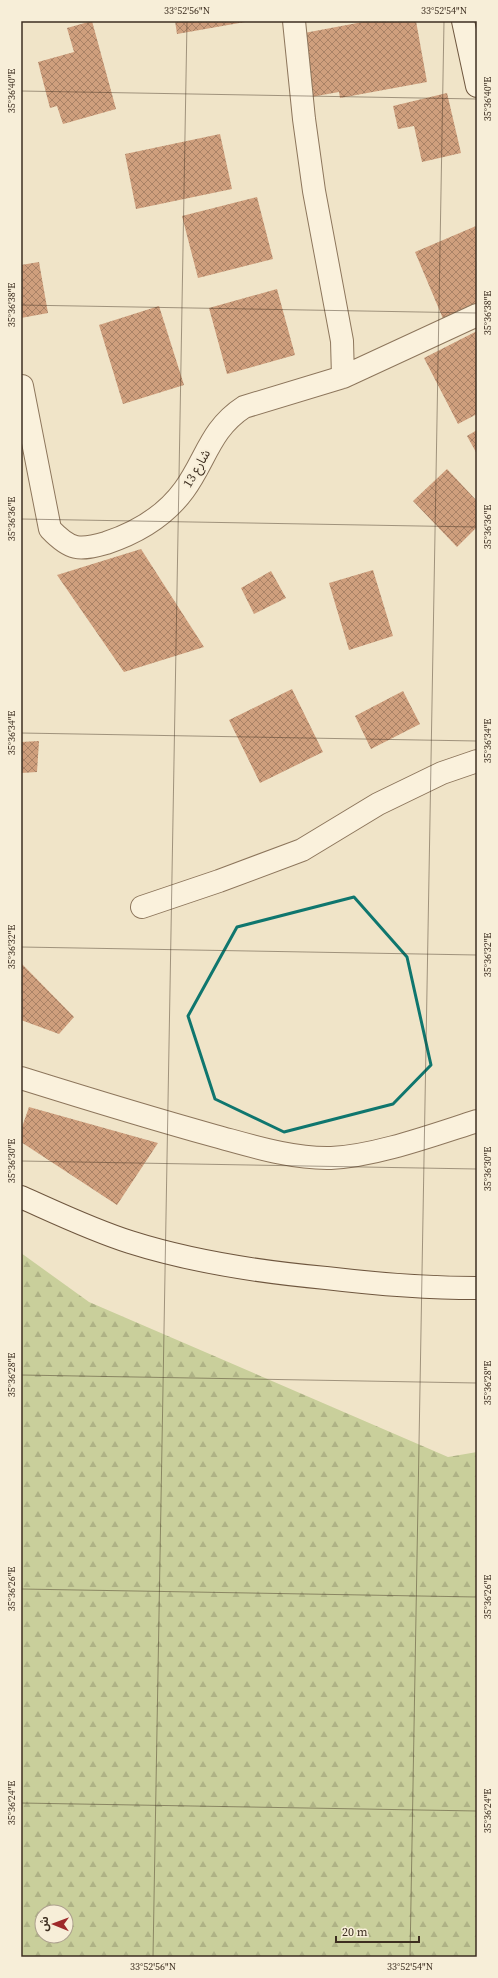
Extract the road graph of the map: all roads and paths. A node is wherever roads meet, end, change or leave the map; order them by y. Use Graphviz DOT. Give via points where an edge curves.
graph roads {
  1 [pos="294,21"];
  2 [pos="463,21"];
  3 [pos="477,86"];
  4 [pos="477,315"];
  5 [pos="343,377"];
  6 [pos="22,386"];
  7 [pos="477,761"];
  8 [pos="142,907"];
  9 [pos="21,1078"];
  10 [pos="477,1121"];
  11 [pos="21,1197"];
  12 [pos="477,1288"];
  1 -- 5 [label="street" via="314,191 342,341"];
  2 -- 3 [label="street"];
  4 -- 5 [label="street, شارع 13"];
  5 -- 6 [label="street, شارع 13" via="244,407 232,415 217,432 184,490 167,508 129,535 87,549 64,544 50,529"];
  7 -- 8 [label="street" via="442,773 378,804 302,850"];
  9 -- 10 [label="street" via="196,1131 301,1156 331,1158 355,1154 422,1139"];
  11 -- 12 [label="street" via="99,1231 185,1256 269,1272 375,1284"];
}
